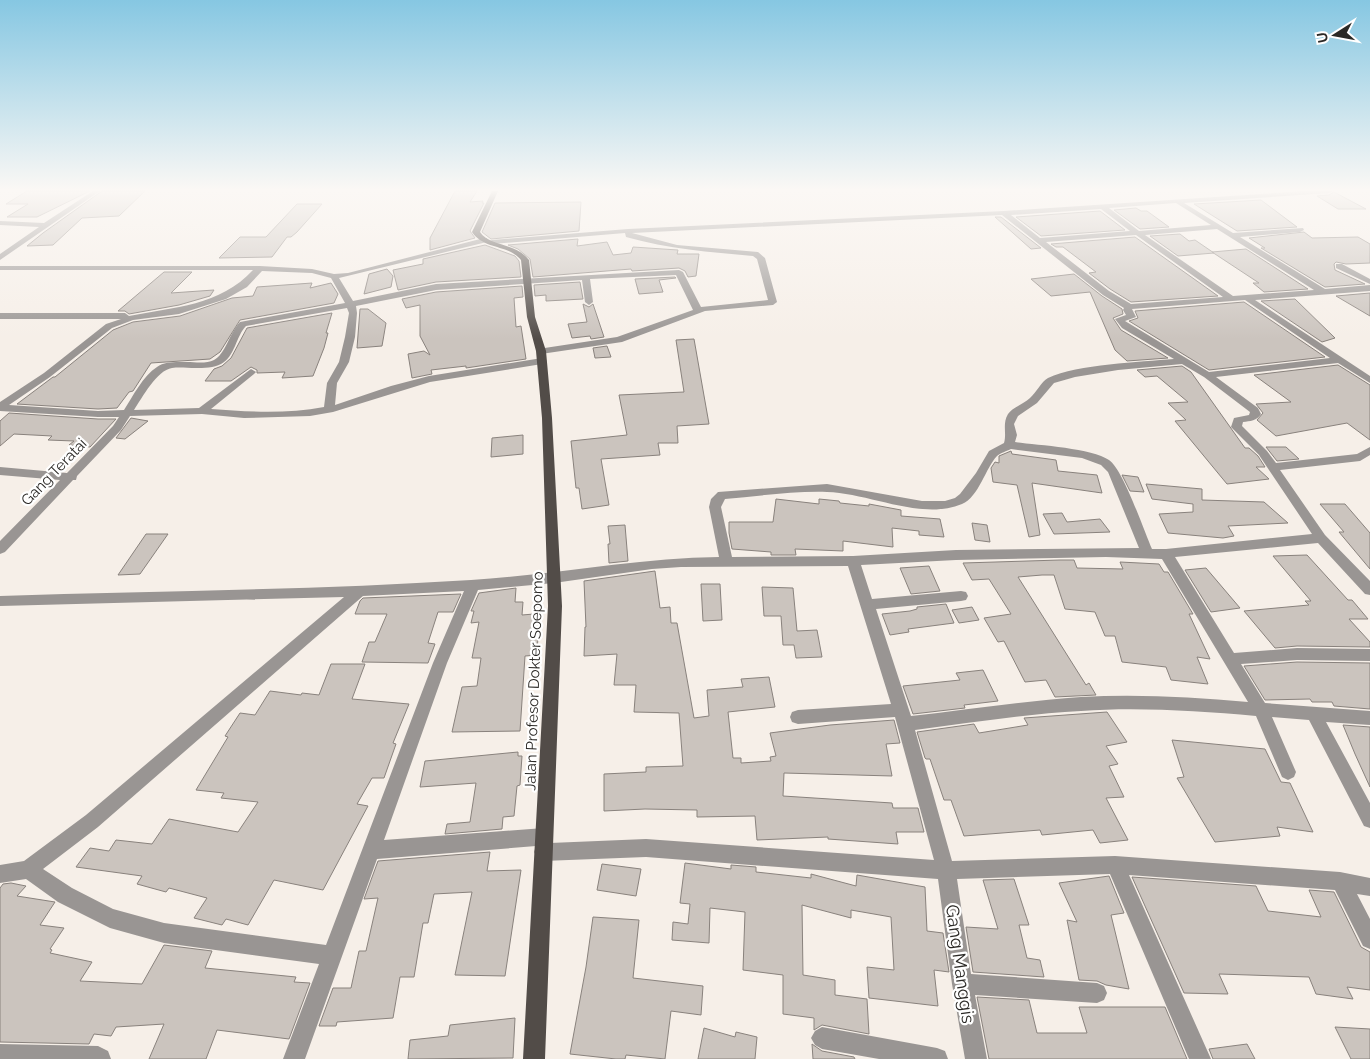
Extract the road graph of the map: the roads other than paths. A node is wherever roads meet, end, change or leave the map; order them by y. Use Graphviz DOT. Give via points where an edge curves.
graph roads {
  1 [pos="25,240"];
  2 [pos="496,240"];
  3 [pos="647,240"];
  4 [pos="1041,240"];
  5 [pos="1146,240"];
  6 [pos="1242,240"];
  7 [pos="488,241"];
  8 [pos="0,258"];
  9 [pos="1339,266"];
  10 [pos="0,268"];
  11 [pos="260,268"];
  12 [pos="334,276"];
  13 [pos="586,277"];
  14 [pos="527,280"];
  15 [pos="1370,282"];
  16 [pos="1370,288"];
  17 [pos="1322,291"];
  18 [pos="1248,299"];
  19 [pos="1233,300"];
  20 [pos="589,302"];
  21 [pos="351,305"];
  22 [pos="1129,307"];
  23 [pos="698,311"];
  24 [pos="145,315"];
  25 [pos="0,316"];
  26 [pos="542,356"];
  27 [pos="1338,360"];
  28 [pos="1184,361"];
  29 [pos="251,372"];
  30 [pos="1208,375"];
  31 [pos="1370,380"];
  32 [pos="0,408"];
  33 [pos="329,410"];
  34 [pos="202,411"];
  35 [pos="127,414"];
  36 [pos="1009,445"];
  37 [pos="1370,450"];
  38 [pos="1273,467"];
  39 [pos="0,471"];
  40 [pos="72,477"];
  41 [pos="1321,538"];
  42 [pos="0,549"];
  43 [pos="1147,552"];
  44 [pos="1166,554"];
  45 [pos="726,561"];
  46 [pos="854,561"];
  47 [pos="554,578"];
  48 [pos="473,585"];
  49 [pos="1370,590"];
  50 [pos="360,591"];
  51 [pos="961,596"];
  52 [pos="0,601"];
  53 [pos="867,605"];
  54 [pos="1370,655"];
  55 [pos="1230,659"];
  56 [pos="1261,710"];
  57 [pos="1314,714"];
  58 [pos="903,717"];
  59 [pos="798,718"];
  60 [pos="1370,718"];
  61 [pos="1288,772"];
  62 [pos="1370,820"];
  63 [pos="543,845"];
  64 [pos="372,850"];
  65 [pos="1115,865"];
  66 [pos="28,869"];
  67 [pos="946,870"];
  68 [pos="0,874"];
  69 [pos="1340,881"];
  70 [pos="1370,887"];
  71 [pos="1370,939"];
  72 [pos="331,956"];
  73 [pos="962,984"];
  74 [pos="1097,993"];
  75 [pos="822,1038"];
  76 [pos="0,1055"];
  77 [pos="100,1059"];
  78 [pos="294,1059"];
  79 [pos="534,1059"];
  80 [pos="937,1059"];
  81 [pos="976,1059"];
  82 [pos="1200,1059"];
  1 -- 8 [label="street"];
  2 -- 7 [label="street"];
  3 -- 23 [label="street" via="694,249 749,252 761,258 772,302"];
  4 -- 22 [label="street" via="1106,293"];
  5 -- 19 [label="street"];
  6 -- 17 [label="street"];
  7 -- 12 [label="street"];
  7 -- 14 [label="main road, Jalan Profesor Dokter Soepomo" via="511,248 522,256"];
  9 -- 15 [label="street"];
  10 -- 11 [label="street"];
  11 -- 12 [label="street" via="312,271"];
  11 -- 24 [label="street" via="244,285 223,297 176,312"];
  12 -- 21 [label="street"];
  13 -- 14 [label="street, Gang Teratai"];
  13 -- 20 [label="street"];
  13 -- 23 [label="street, Gang Teratai" via="679,272"];
  14 -- 21 [label="street, Gang Teratai" via="436,287"];
  14 -- 26 [label="main road, Jalan Profesor Dokter Soepomo" via="531,317"];
  16 -- 17 [label="street"];
  17 -- 18 [label="street"];
  18 -- 19 [label="street"];
  18 -- 27 [label="street"];
  19 -- 22 [label="street"];
  21 -- 33 [label="street" via="350,338 344,362 332,383"];
  21 -- 35 [label="street, Gang Teratai" via="244,324 218,362 160,369"];
  22 -- 28 [label="street" via="1126,310 1132,317 1119,319 1121,322"];
  23 -- 26 [label="street" via="619,340"];
  24 -- 25 [label="street"];
  24 -- 32 [label="street" via="109,326"];
  26 -- 33 [label="street" via="429,379"];
  26 -- 47 [label="main road, Jalan Profesor Dokter Soepomo"];
  27 -- 30 [label="street"];
  27 -- 31 [label="street"];
  28 -- 30 [label="street"];
  28 -- 36 [label="street" via="1118,366 1050,382 1033,401 1013,414 1009,424 1012,435"];
  29 -- 34 [label="street"];
  30 -- 38 [label="street" via="1254,410 1256,414 1238,420 1236,427"];
  32 -- 35 [label="street"];
  33 -- 34 [label="street" via="244,415"];
  34 -- 35 [label="street"];
  35 -- 40 [label="street, Gang Teratai"];
  36 -- 43 [label="street" via="1084,455 1107,463"];
  36 -- 45 [label="street" via="993,453 964,498 945,505 922,505 827,488 722,495 715,507"];
  37 -- 38 [label="street" via="1360,457"];
  38 -- 41 [label="street"];
  39 -- 40 [label="street"];
  40 -- 42 [label="street, Gang Teratai"];
  41 -- 44 [label="street"];
  41 -- 49 [label="street"];
  43 -- 44 [label="street"];
  43 -- 46 [label="street" via="956,555"];
  44 -- 55 [label="street"];
  45 -- 46 [label="street"];
  45 -- 47 [label="street" via="652,564"];
  46 -- 53 [label="street, Gang Manggis"];
  47 -- 48 [label="street"];
  47 -- 63 [label="main road, Jalan Profesor Dokter Soepomo" via="552,703"];
  48 -- 50 [label="street"];
  48 -- 64 [label="street" via="440,663"];
  50 -- 52 [label="street"];
  50 -- 66 [label="street" via="92,821"];
  51 -- 53 [label="street"];
  53 -- 58 [label="street, Gang Manggis"];
  54 -- 55 [label="street" via="1297,654"];
  55 -- 56 [label="street"];
  56 -- 57 [label="street"];
  56 -- 58 [label="street" via="1106,703"];
  56 -- 61 [label="street"];
  57 -- 60 [label="street"];
  57 -- 62 [label="street"];
  58 -- 59 [label="street"];
  58 -- 67 [label="street, Gang Manggis"];
  63 -- 64 [label="street"];
  63 -- 67 [label="street" via="646,848"];
  63 -- 79 [label="main road, Jalan Profesor Dokter Soepomo"];
  64 -- 72 [label="street"];
  65 -- 67 [label="street"];
  65 -- 69 [label="street"];
  65 -- 82 [label="street"];
  66 -- 68 [label="street"];
  66 -- 72 [label="street" via="65,895 110,918 164,933"];
  67 -- 73 [label="street, Gang Manggis"];
  69 -- 70 [label="street"];
  69 -- 71 [label="street"];
  72 -- 78 [label="street"];
  73 -- 74 [label="street"];
  73 -- 81 [label="street, Gang Manggis"];
  75 -- 80 [label="street"];
  76 -- 77 [label="street" via="90,1056"];
}
